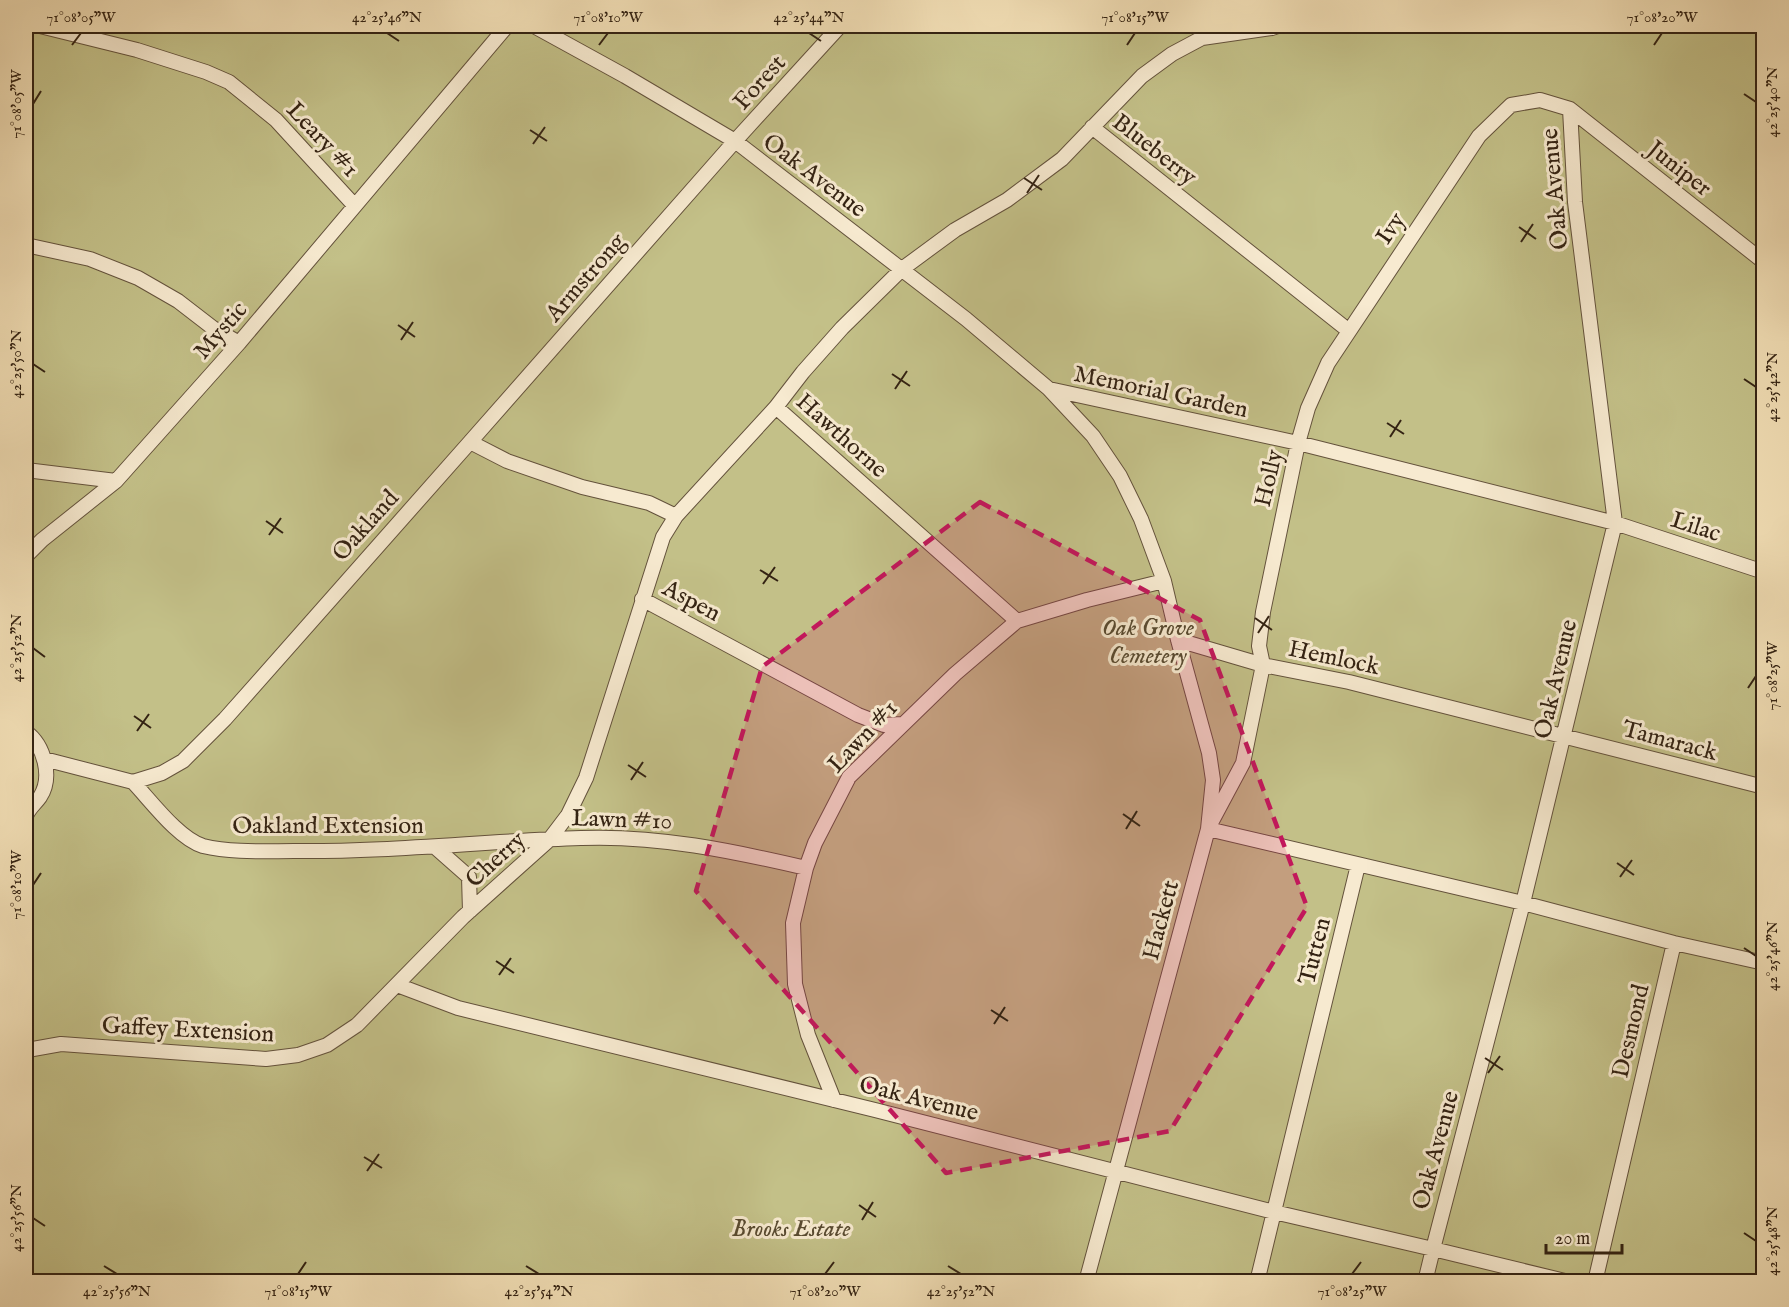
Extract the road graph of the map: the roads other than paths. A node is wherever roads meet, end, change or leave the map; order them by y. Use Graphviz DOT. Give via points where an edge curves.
graph roads {
  1 [pos="40,26"];
  2 [pos="507,26"];
  3 [pos="534,26"];
  4 [pos="840,26"];
  5 [pos="1278,26"];
  6 [pos="1570,109"];
  7 [pos="1092,127"];
  8 [pos="735,141"];
  9 [pos="354,205"];
  10 [pos="26,244"];
  11 [pos="1764,262"];
  12 [pos="902,269"];
  13 [pos="1349,331"];
  14 [pos="239,343"];
  15 [pos="1049,389"];
  16 [pos="776,407"];
  17 [pos="470,442"];
  18 [pos="1298,443"];
  19 [pos="26,470"];
  20 [pos="116,481"];
  21 [pos="676,516"];
  22 [pos="1615,523"];
  23 [pos="26,556"];
  24 [pos="1764,572"];
  25 [pos="1164,581"];
  26 [pos="642,599"];
  27 [pos="1017,621"];
  28 [pos="1178,640"];
  29 [pos="1263,665"];
  30 [pos="902,724"];
  31 [pos="26,732"];
  32 [pos="1565,735"];
  33 [pos="44,759"];
  34 [pos="133,782"];
  35 [pos="1764,787"];
  36 [pos="27,810"];
  37 [pos="1208,828"];
  38 [pos="549,840"];
  39 [pos="435,847"];
  40 [pos="1358,865"];
  41 [pos="806,868"];
  42 [pos="1523,903"];
  43 [pos="470,911"];
  44 [pos="1674,943"];
  45 [pos="1764,963"];
  46 [pos="397,985"];
  47 [pos="26,1052"];
  48 [pos="834,1100"];
  49 [pos="1114,1171"];
  50 [pos="1274,1212"];
  51 [pos="1433,1249"];
  52 [pos="1086,1281"];
  53 [pos="1257,1281"];
  54 [pos="1425,1281"];
  55 [pos="1569,1281"];
  56 [pos="1595,1281"];
  1 -- 9 [label="lane, Leary #1" via="137,50 229,82 276,120"];
  2 -- 9 [label="lane, Leary #1"];
  3 -- 8 [label="lane, Oak Avenue"];
  4 -- 8 [label="lane, Forest"];
  5 -- 7 [label="lane" via="1202,38 1172,54 1142,76"];
  6 -- 11 [label="lane, Juniper"];
  6 -- 13 [label="lane, Ivy" via="1540,100 1511,105 1479,136"];
  6 -- 22 [label="lane, Oak Avenue" via="1575,202"];
  7 -- 12 [label="lane, Blueberry" via="1062,159"];
  7 -- 13 [label="lane, Blueberry"];
  8 -- 12 [label="lane, Oak Avenue"];
  8 -- 17 [label="lane, Armstrong"];
  9 -- 14 [label="lane, Mystic"];
  10 -- 14 [label="lane" via="90,259 138,278"];
  12 -- 15 [label="lane, Oak Avenue"];
  12 -- 16 [label="lane, Hawthorne" via="842,328"];
  13 -- 18 [label="lane, Ivy" via="1328,363"];
  14 -- 20 [label="lane, Mystic"];
  15 -- 18 [label="lane, Memorial Garden"];
  15 -- 25 [label="lane, Memorial Garden" via="1093,436 1120,476"];
  16 -- 21 [label="lane, Aspen"];
  16 -- 27 [label="lane, Hawthorne"];
  17 -- 21 [label="lane" via="507,461 582,487 649,503"];
  17 -- 34 [label="lane, Oakland" via="225,719 183,761"];
  18 -- 22 [label="lane, Holly"];
  18 -- 29 [label="lane, Holly" via="1263,612 1259,646"];
  19 -- 20 [label="lane"];
  20 -- 23 [label="lane, Mystic"];
  21 -- 26 [label="lane, Aspen" via="663,537"];
  22 -- 24 [label="lane, Lilac"];
  22 -- 32 [label="lane, Oak Avenue"];
  25 -- 27 [label="lane, Lawn #1"];
  25 -- 28 [label="lane, Memorial Garden"];
  26 -- 30 [label="lane, Aspen" via="858,714 884,725"];
  26 -- 38 [label="lane, Lawn #10" via="586,778 568,815"];
  27 -- 30 [label="lane, Lawn #1"];
  28 -- 29 [label="lane"];
  28 -- 37 [label="lane, Memorial Garden" via="1213,780"];
  29 -- 32 [label="lane, Hemlock"];
  29 -- 37 [label="lane, Hemlock" via="1243,763"];
  30 -- 41 [label="lane, Lawn #1" via="849,777"];
  31 -- 33 [label="lane" via="35,740"];
  32 -- 35 [label="lane, Tamarack"];
  32 -- 42 [label="lane, Oak Avenue"];
  33 -- 34 [label="lane"];
  33 -- 36 [label="lane" via="47,780 40,796"];
  34 -- 39 [label="lane, Oakland Extension" via="189,839 203,846 246,851"];
  37 -- 40 [label="lane"];
  37 -- 49 [label="lane, Hackett"];
  38 -- 39 [label="lane, Oakland Extension"];
  38 -- 41 [label="lane, Lawn #10" via="605,838 678,843"];
  38 -- 43 [label="lane, Cherry"];
  39 -- 43 [label="lane, Cherry" via="469,877"];
  40 -- 42 [label="lane"];
  40 -- 50 [label="lane, Tutten"];
  41 -- 48 [label="lane, Lawn #1" via="793,923 795,984 808,1035"];
  42 -- 44 [label="lane"];
  42 -- 51 [label="lane, Oak Avenue"];
  43 -- 46 [label="lane, Cherry"];
  44 -- 45 [label="lane"];
  44 -- 56 [label="lane, Desmond"];
  46 -- 47 [label="lane, Gaffey Extension" via="357,1025 327,1045 298,1055 266,1059 61,1044"];
  46 -- 48 [label="lane, Oak Avenue" via="458,1008"];
  48 -- 49 [label="lane, Oak Avenue"];
  49 -- 50 [label="lane, Oak Avenue"];
  49 -- 52 [label="lane, Hackett"];
  50 -- 51 [label="lane, Oak Avenue"];
  50 -- 53 [label="lane, Tutten"];
  51 -- 54 [label="lane, Oak Avenue"];
  51 -- 55 [label="lane, Oak Avenue"];
}
